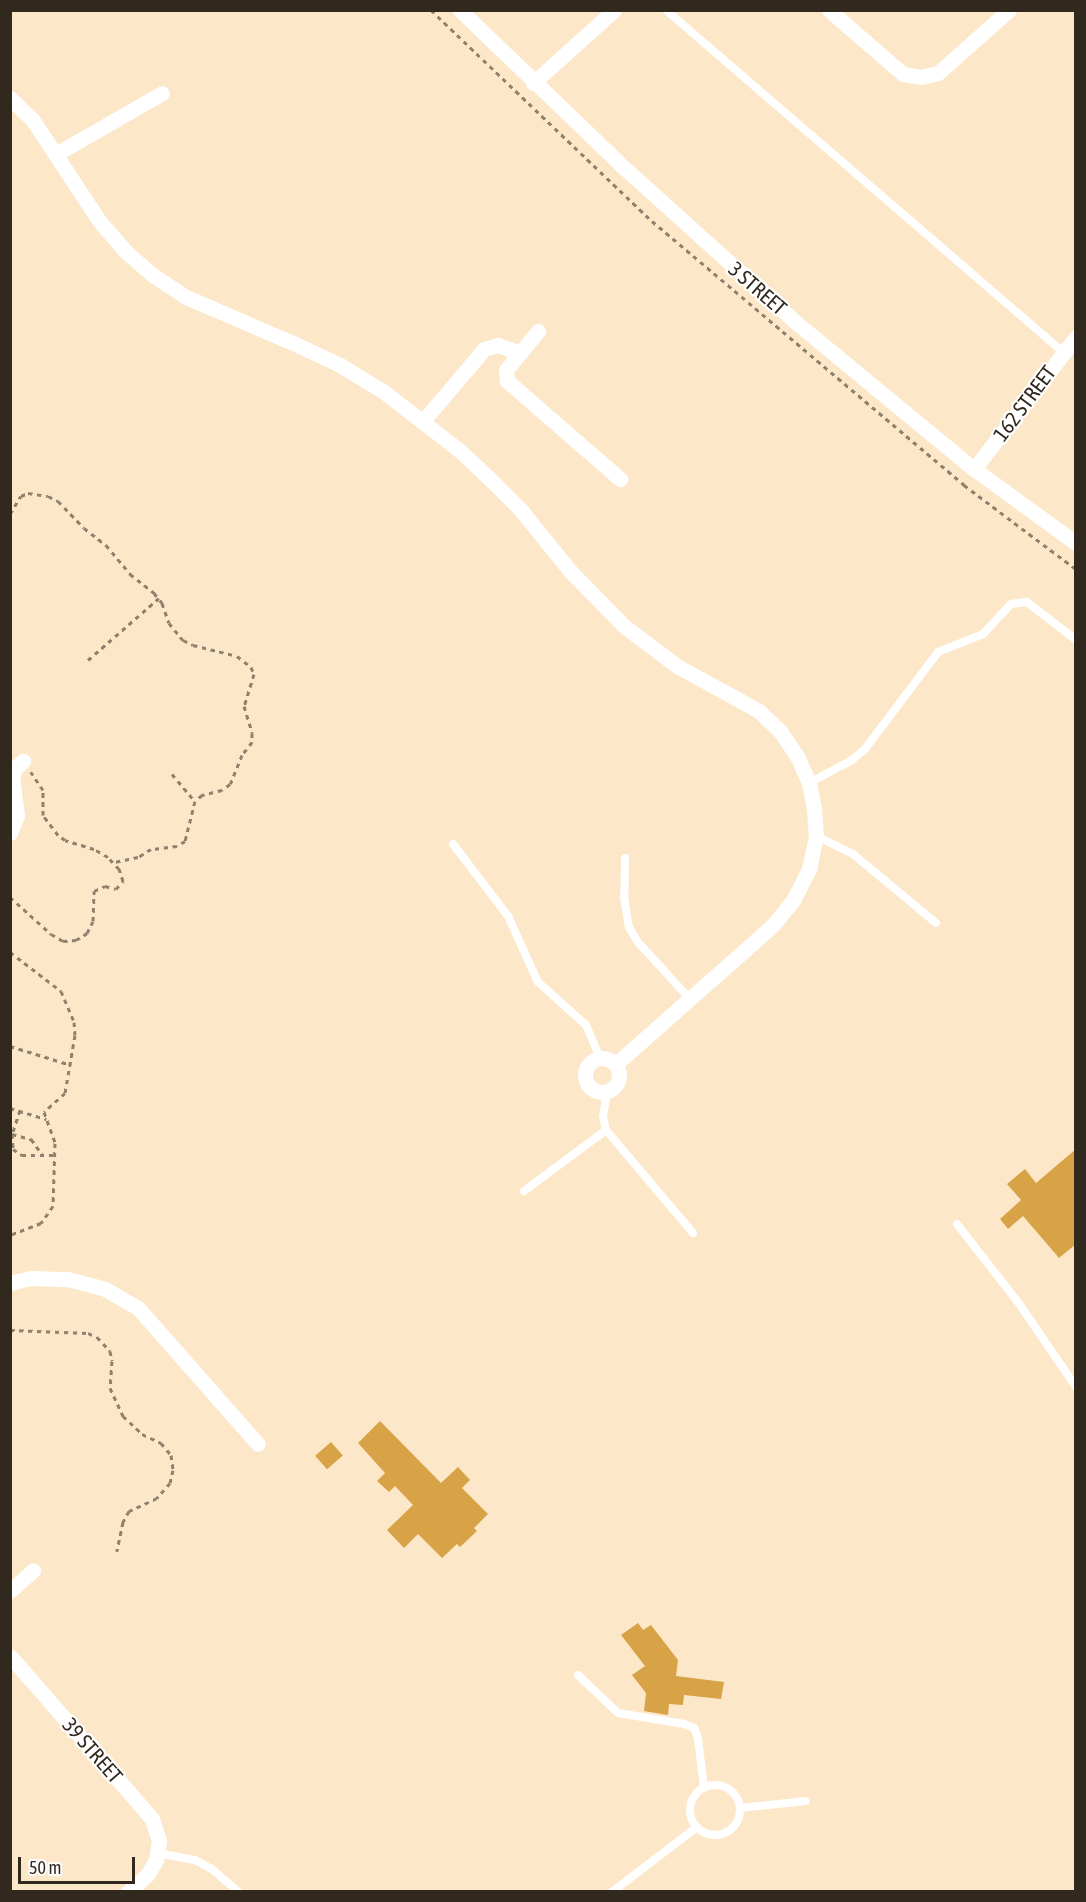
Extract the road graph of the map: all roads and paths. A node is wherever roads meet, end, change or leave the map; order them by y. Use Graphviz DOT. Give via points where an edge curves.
graph roads {
  1 [pos="460,10"];
  2 [pos="614,10"];
  3 [pos="666,10"];
  4 [pos="829,10"];
  5 [pos="1009,10"];
  6 [pos="533,83"];
  7 [pos="162,93"];
  8 [pos="10,98"];
  9 [pos="56,154"];
  10 [pos="10,274"];
  11 [pos="10,290"];
  12 [pos="538,331"];
  13 [pos="1076,337"];
  14 [pos="1063,352"];
  15 [pos="520,353"];
  16 [pos="423,421"];
  17 [pos="974,469"];
  18 [pos="620,479"];
  19 [pos="10,514"];
  20 [pos="1076,543"];
  21 [pos="159,598"];
  22 [pos="1076,640"];
  23 [pos="88,660"];
  24 [pos="23,761"];
  25 [pos="172,774"];
  26 [pos="809,783"];
  27 [pos="195,801"];
  28 [pos="10,833"];
  29 [pos="816,836"];
  30 [pos="453,844"];
  31 [pos="625,858"];
  32 [pos="114,862"];
  33 [pos="10,897"];
  34 [pos="936,923"];
  35 [pos="10,952"];
  36 [pos="690,999"];
  37 [pos="10,1046"];
  38 [pos="600,1058"];
  39 [pos="616,1064"];
  40 [pos="70,1065"];
  41 [pos="607,1092"];
  42 [pos="10,1108"];
  43 [pos="20,1110"];
  44 [pos="46,1119"];
  45 [pos="606,1130"];
  46 [pos="11,1133"];
  47 [pos="42,1155"];
  48 [pos="55,1155"];
  49 [pos="524,1191"];
  50 [pos="957,1224"];
  51 [pos="693,1233"];
  52 [pos="10,1235"];
  53 [pos="10,1284"];
  54 [pos="10,1330"];
  55 [pos="1076,1387"];
  56 [pos="258,1444"];
  57 [pos="117,1551"];
  58 [pos="33,1570"];
  59 [pos="10,1590"];
  60 [pos="10,1656"];
  61 [pos="578,1675"];
  62 [pos="704,1788"];
  63 [pos="806,1802"];
  64 [pos="740,1808"];
  65 [pos="697,1827"];
  66 [pos="158,1853"];
  67 [pos="129,1892"];
  68 [pos="238,1892"];
  69 [pos="612,1892"];
  1 -- 6 [label="street, 3 STREET"];
  2 -- 6 [label="street"];
  3 -- 14 [label="lane"];
  4 -- 5 [label="street" via="903,74 921,77 938,73"];
  6 -- 17 [label="street, 3 STREET" via="794,320"];
  7 -- 9 [label="street"];
  8 -- 9 [label="street" via="32,119"];
  9 -- 16 [label="street" via="100,222 154,276 186,297 340,365"];
  10 -- 11 [label="path"];
  12 -- 15 [label="street"];
  13 -- 14 [label="street, 162 STREET"];
  14 -- 17 [label="street, 162 STREET"];
  15 -- 16 [label="street" via="498,345 484,349"];
  15 -- 18 [label="street" via="506,369 507,381"];
  16 -- 26 [label="street" via="520,509 571,572 624,626 677,666 759,711 780,731"];
  17 -- 20 [label="street, 3 STREET"];
  19 -- 21 [label="path" via="21,496 48,495"];
  21 -- 23 [label="path"];
  21 -- 27 [label="path" via="169,623 183,640 237,656 254,674 244,706 252,742 242,754 230,784"];
  22 -- 26 [label="lane" via="1027,602 1011,604 983,634 938,652 865,748 852,760"];
  24 -- 28 [label="street" via="12,777 17,816"];
  24 -- 32 [label="path" via="40,783 43,815 58,835 94,849"];
  25 -- 27 [label="path"];
  26 -- 29 [label="street"];
  27 -- 32 [label="path" via="185,841"];
  29 -- 34 [label="lane" via="853,854"];
  29 -- 36 [label="street" via="809,869 794,899 773,925"];
  30 -- 38 [label="lane" via="508,915 538,982 585,1025"];
  31 -- 36 [label="lane" via="625,912 629,927"];
  32 -- 33 [label="path" via="123,881 116,889 105,886 94,891 93,921 87,933 76,940 63,941 51,934"];
  35 -- 40 [label="path" via="62,990 75,1028"];
  36 -- 39 [label="street"];
  37 -- 40 [label="path"];
  38 -- 39 [label="street"];
  38 -- 41 [label="street" via="590,1062 585,1078 596,1091"];
  39 -- 41 [label="street" via="619,1081"];
  40 -- 44 [label="path" via="66,1093 46,1108"];
  41 -- 45 [label="lane" via="603,1117"];
  42 -- 43 [label="path"];
  43 -- 44 [label="path"];
  43 -- 46 [label="path"];
  44 -- 48 [label="path" via="54,1136"];
  45 -- 49 [label="lane"];
  45 -- 51 [label="lane"];
  46 -- 47 [label="path" via="36,1143"];
  46 -- 47 [label="path" via="17,1153"];
  47 -- 48 [label="path"];
  48 -- 52 [label="path" via="50,1212 41,1222"];
  50 -- 55 [label="lane" via="1020,1305"];
  53 -- 56 [label="street" via="30,1278 68,1279 105,1289 138,1308"];
  54 -- 57 [label="path" via="97,1336 110,1351 110,1388 123,1416 142,1434 161,1443 171,1455 170,1483 157,1498 129,1511"];
  58 -- 59 [label="street"];
  60 -- 66 [label="street, 39 STREET" via="153,1819"];
  61 -- 62 [label="lane" via="618,1713 694,1728"];
  62 -- 64 [label="lane" via="724,1787 735,1795"];
  62 -- 65 [label="lane" via="694,1796 690,1809"];
  63 -- 64 [label="lane"];
  64 -- 65 [label="lane" via="729,1831 709,1834"];
  65 -- 69 [label="lane"];
  66 -- 67 [label="street" via="153,1868"];
  66 -- 68 [label="lane" via="195,1860"];
}
